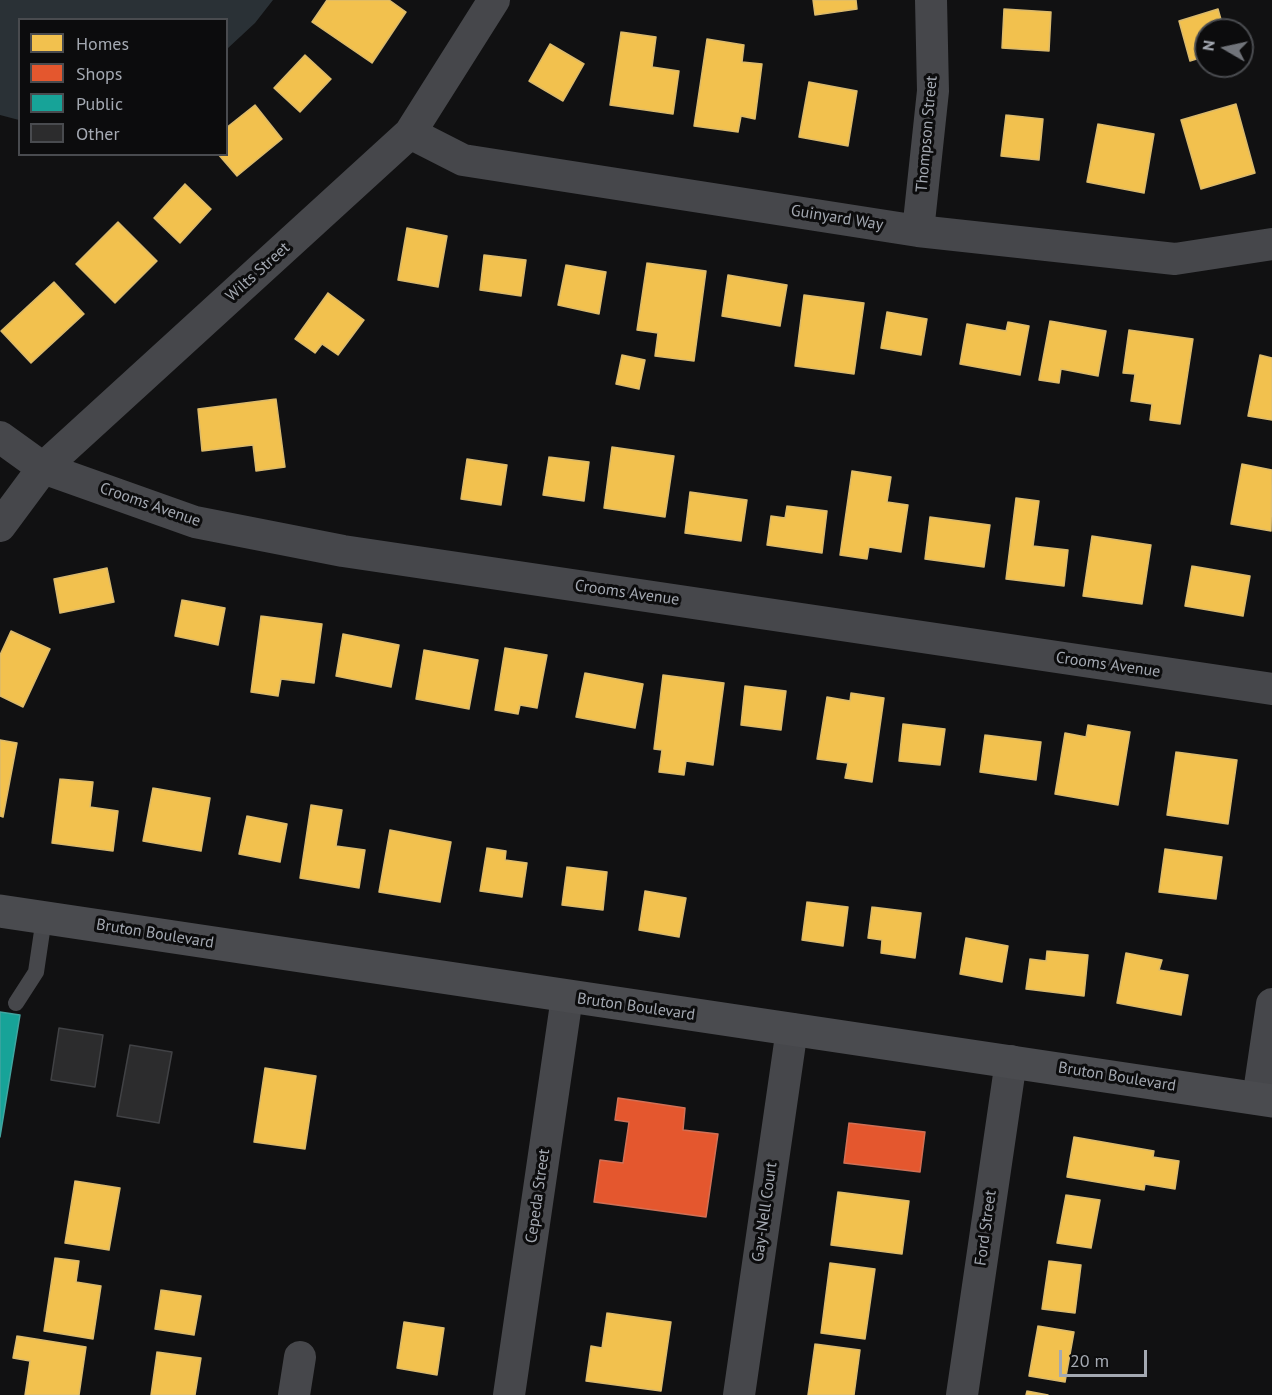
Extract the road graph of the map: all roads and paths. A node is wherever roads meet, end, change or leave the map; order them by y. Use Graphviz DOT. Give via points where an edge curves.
graph roads {
  1 [pos="494,0"];
  2 [pos="931,0"];
  3 [pos="410,133"];
  4 [pos="918,231"];
  5 [pos="1272,244"];
  6 [pos="0,437"];
  7 [pos="43,468"];
  8 [pos="0,526"];
  9 [pos="1272,689"];
  10 [pos="0,911"];
  11 [pos="44,918"];
  12 [pos="567,997"];
  13 [pos="16,1003"];
  14 [pos="1272,1004"];
  15 [pos="792,1029"];
  16 [pos="1011,1061"];
  17 [pos="1265,1100"];
  18 [pos="300,1357"];
  19 [pos="294,1395"];
  20 [pos="509,1395"];
  21 [pos="739,1395"];
  22 [pos="962,1395"];
  1 -- 3 [label="street, Wilts Street"];
  2 -- 4 [label="street, Thompson Street" via="933,91"];
  3 -- 4 [label="street, Guinyard Way" via="463,160"];
  3 -- 7 [label="street, Wilts Street"];
  4 -- 5 [label="street, Guinyard Way" via="1175,259"];
  6 -- 7 [label="street, Crooms Avenue"];
  7 -- 8 [label="street, Wilts Street"];
  7 -- 9 [label="street, Crooms Avenue" via="195,522 343,551"];
  10 -- 11 [label="street, Bruton Boulevard"];
  11 -- 12 [label="street, Bruton Boulevard"];
  11 -- 13 [label="lane" via="36,972"];
  12 -- 15 [label="street, Bruton Boulevard"];
  12 -- 20 [label="street, Cepeda Street"];
  14 -- 17 [label="street"];
  15 -- 16 [label="street, Bruton Boulevard"];
  15 -- 21 [label="street, Gay-Nell Court"];
  16 -- 17 [label="street, Bruton Boulevard"];
  16 -- 22 [label="street, Ford Street"];
  18 -- 19 [label="street"];
}
